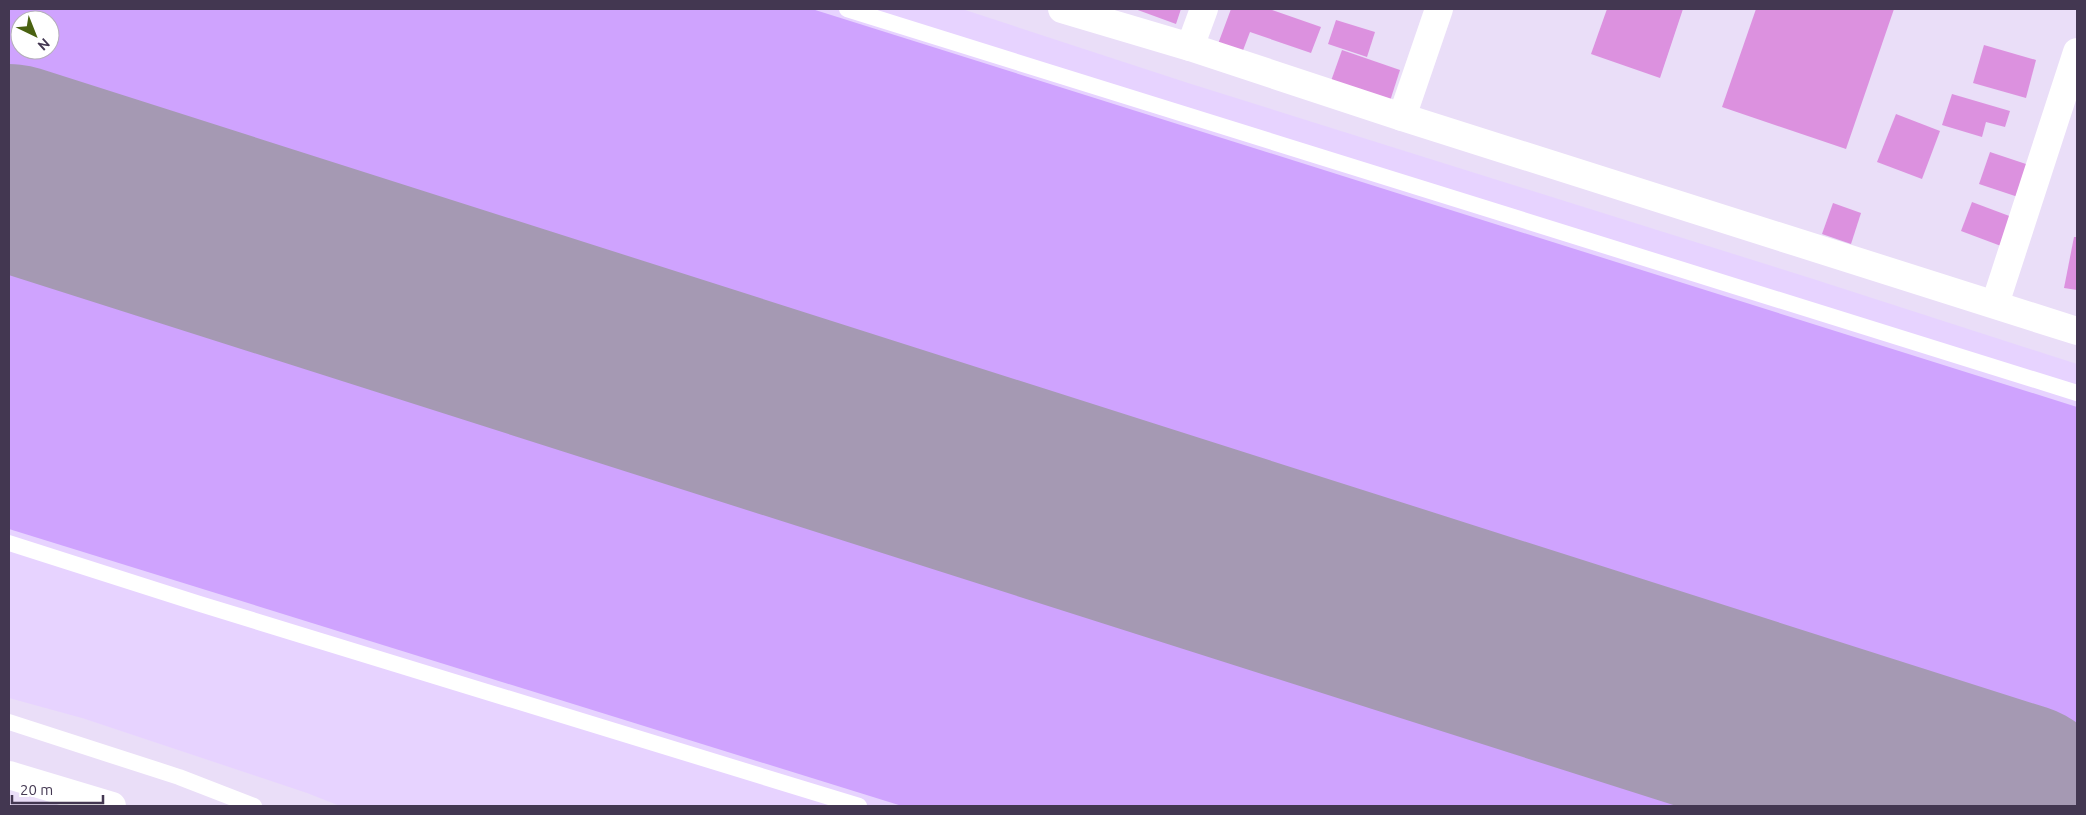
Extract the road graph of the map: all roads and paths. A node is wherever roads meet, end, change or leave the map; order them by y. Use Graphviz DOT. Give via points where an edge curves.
graph roads {
  1 [pos="847,9"];
  2 [pos="1062,9"];
  3 [pos="1204,9"];
  4 [pos="1440,9"];
  5 [pos="1190,47"];
  6 [pos="2077,52"];
  7 [pos="1402,117"];
  8 [pos="1995,304"];
  9 [pos="2077,332"];
  10 [pos="2077,393"];
  11 [pos="9,542"];
  12 [pos="9,722"];
  13 [pos="9,775"];
  14 [pos="112,806"];
  15 [pos="254,806"];
  16 [pos="859,806"];
  1 -- 10 [label="lane"];
  2 -- 5 [label="main road"];
  3 -- 5 [label="main road"];
  4 -- 7 [label="main road"];
  5 -- 7 [label="main road"];
  6 -- 8 [label="main road"];
  7 -- 8 [label="main road"];
  8 -- 9 [label="main road"];
  11 -- 16 [label="lane" via="218,610"];
  12 -- 15 [label="lane" via="179,777"];
  13 -- 14 [label="main road"];
}
